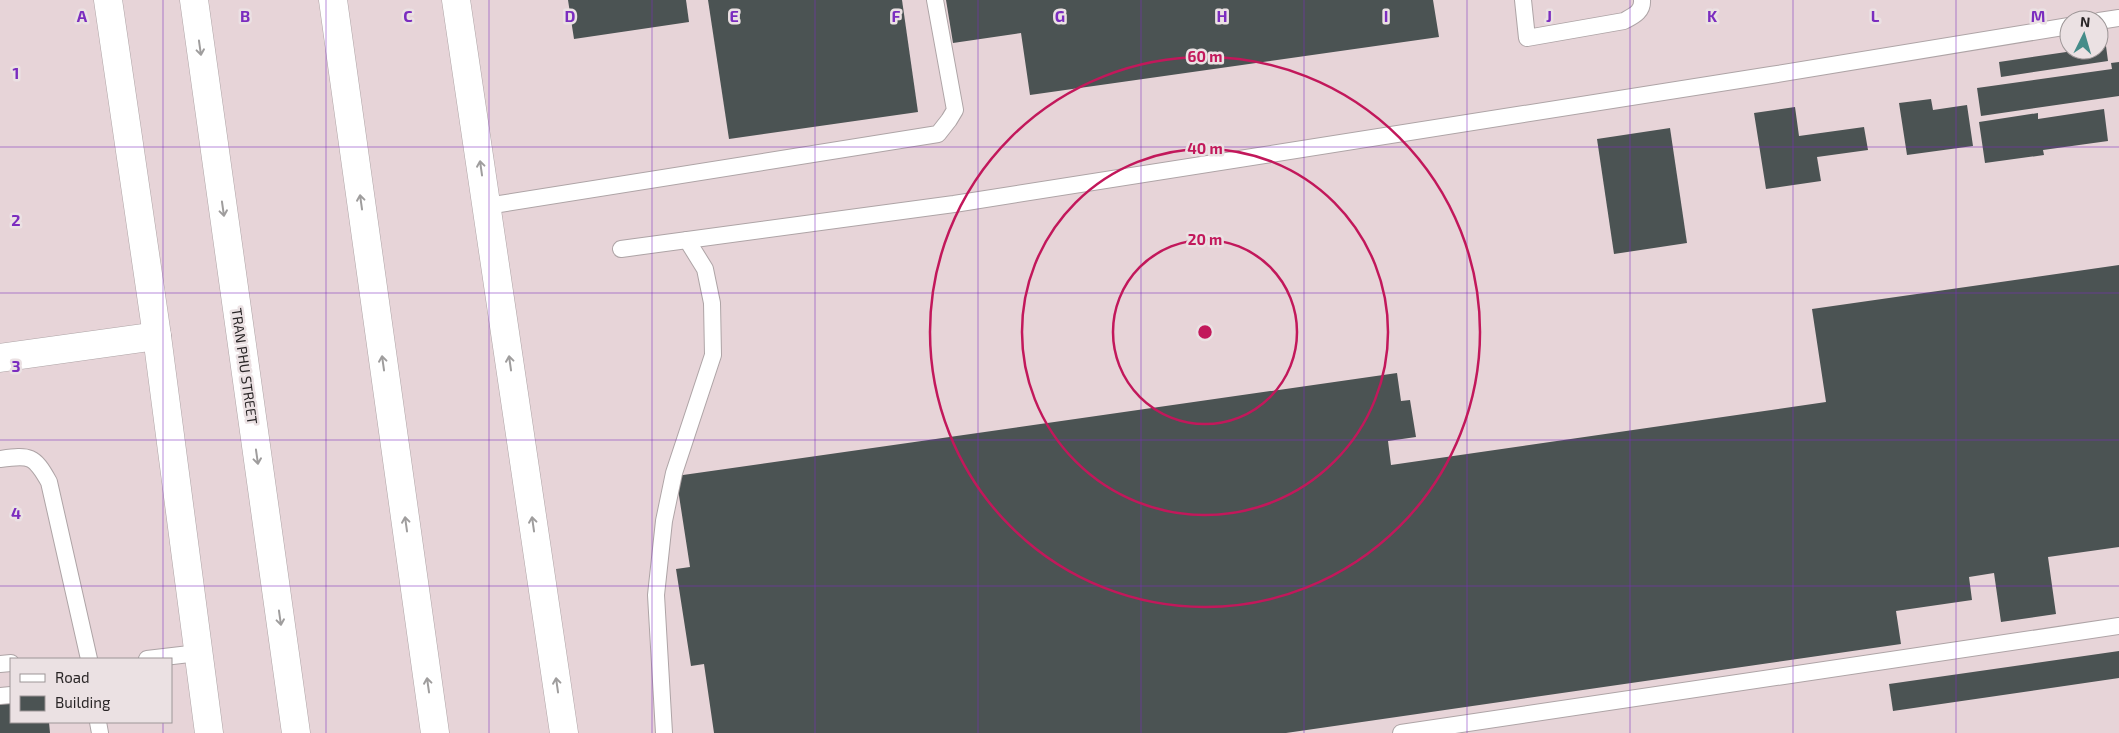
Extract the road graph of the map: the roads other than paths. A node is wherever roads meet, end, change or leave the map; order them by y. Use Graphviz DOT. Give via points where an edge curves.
graph roads {
  1 [pos="108,0"];
  2 [pos="194,0"];
  3 [pos="333,0"];
  4 [pos="456,0"];
  5 [pos="936,0"];
  6 [pos="1523,0"];
  7 [pos="1642,0"];
  8 [pos="2059,28"];
  9 [pos="486,206"];
  10 [pos="687,240"];
  11 [pos="622,249"];
  12 [pos="157,336"];
  13 [pos="0,358"];
  14 [pos="0,459"];
  15 [pos="2119,626"];
  16 [pos="198,653"];
  17 [pos="89,658"];
  18 [pos="156,658"];
  19 [pos="209,733"];
  20 [pos="296,733"];
  21 [pos="435,733"];
  22 [pos="564,733"];
  23 [pos="664,733"];
  24 [pos="1401,733"];
  1 -- 12 [label="street"];
  2 -- 20 [label="street, TRAN PHU STREET, one-way"];
  21 -- 3 [label="street, one-way"];
  9 -- 4 [label="street, one-way"];
  5 -- 9 [label="lane" via="955,110 938,134"];
  6 -- 7 [label="lane" via="1527,38 1624,21 1637,14"];
  8 -- 10 [label="lane" via="974,200"];
  22 -- 9 [label="street, one-way"];
  10 -- 11 [label="lane"];
  10 -- 23 [label="lane" via="705,269 712,303 713,355 674,473 664,521 656,595"];
  12 -- 13 [label="street"];
  12 -- 16 [label="street"];
  14 -- 17 [label="lane" via="22,455 38,463 49,482"];
  15 -- 24 [label="lane"];
  16 -- 18 [label="lane"];
  16 -- 19 [label="street"];
}
